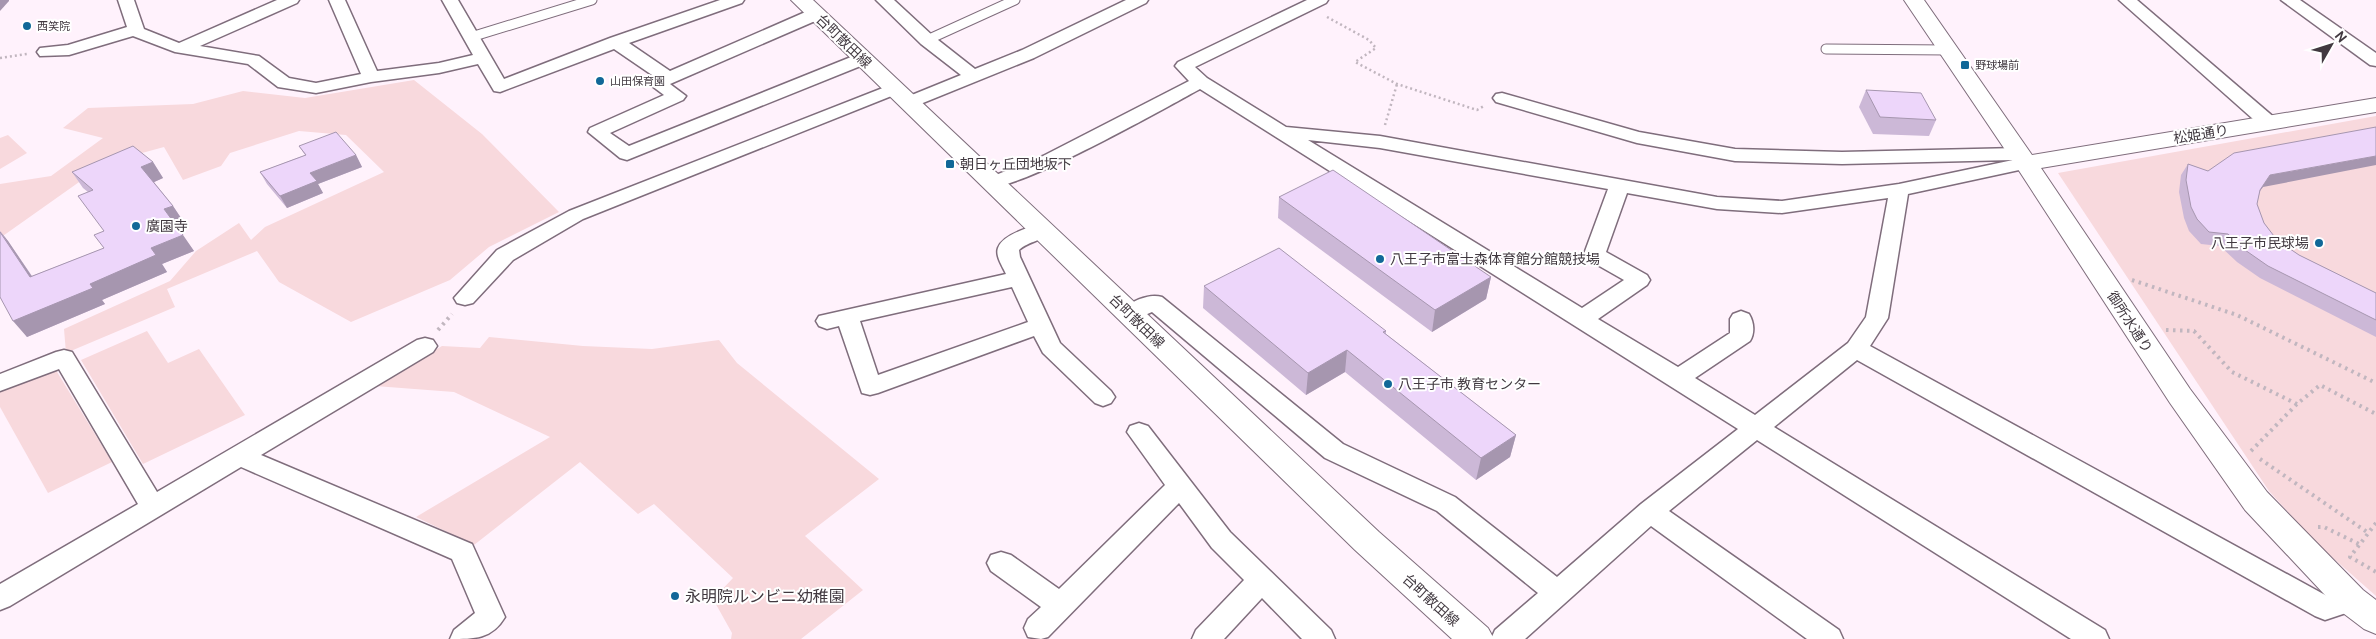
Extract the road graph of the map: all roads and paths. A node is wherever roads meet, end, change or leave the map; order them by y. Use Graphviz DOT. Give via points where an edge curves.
graph roads {
  1 [pos="126,0"];
  2 [pos="291,0"];
  3 [pos="337,0"];
  4 [pos="450,0"];
  5 [pos="592,0"];
  6 [pos="884,0"];
  7 [pos="1015,0"];
  8 [pos="1140,0"];
  9 [pos="1914,0"];
  10 [pos="2127,0"];
  11 [pos="2289,0"];
  12 [pos="729,1"];
  13 [pos="1313,3"];
  14 [pos="808,7"];
  15 [pos="136,30"];
  16 [pos="470,37"];
  17 [pos="928,40"];
  18 [pos="616,42"];
  19 [pos="181,48"];
  20 [pos="1826,49"];
  21 [pos="1948,50"];
  22 [pos="46,52"];
  23 [pos="0,58"];
  24 [pos="483,58"];
  25 [pos="862,59"];
  26 [pos="2376,61"];
  27 [pos="371,77"];
  28 [pos="974,77"];
  29 [pos="668,78"];
  30 [pos="1201,82"];
  31 [pos="1397,84"];
  32 [pos="901,96"];
  33 [pos="1502,98"];
  34 [pos="2376,105"];
  35 [pos="2269,123"];
  36 [pos="1281,131"];
  37 [pos="1380,142"];
  38 [pos="2022,159"];
  39 [pos="993,183"];
  40 [pos="1620,185"];
  41 [pos="1899,190"];
  42 [pos="1042,230"];
  43 [pos="1019,278"];
  44 [pos="2128,279"];
  45 [pos="465,298"];
  46 [pos="1131,314"];
  47 [pos="1582,318"];
  48 [pos="1741,319"];
  49 [pos="1042,325"];
  50 [pos="2165,330"];
  51 [pos="425,346"];
  52 [pos="1856,349"];
  53 [pos="1679,378"];
  54 [pos="0,383"];
  55 [pos="2376,383"];
  56 [pos="1103,397"];
  57 [pos="2297,404"];
  58 [pos="2376,414"];
  59 [pos="1758,426"];
  60 [pos="1139,432"];
  61 [pos="239,456"];
  62 [pos="1180,486"];
  63 [pos="153,507"];
  64 [pos="1650,511"];
  65 [pos="2376,523"];
  66 [pos="2309,528"];
  67 [pos="2367,532"];
  68 [pos="2359,544"];
  69 [pos="1001,563"];
  70 [pos="2376,572"];
  71 [pos="1260,581"];
  72 [pos="1557,593"];
  73 [pos="0,598"];
  74 [pos="2351,600"];
  75 [pos="1060,605"];
  76 [pos="2376,619"];
  77 [pos="1038,628"];
  78 [pos="1510,635"];
  79 [pos="464,639"];
  80 [pos="1206,639"];
  81 [pos="1321,639"];
  82 [pos="1476,639"];
  83 [pos="1829,639"];
  84 [pos="2095,639"];
  1 -- 15 [label="street"];
  2 -- 19 [label="street"];
  3 -- 27 [label="street"];
  4 -- 16 [label="street"];
  5 -- 16 [label="lane"];
  6 -- 17 [label="street"];
  7 -- 17 [label="lane"];
  8 -- 28 [label="street"];
  9 -- 21 [label="street, 御所水通り"];
  10 -- 35 [label="street"];
  11 -- 26 [label="street"];
  12 -- 18 [label="street"];
  13 -- 30 [label="street" via="1184,66"];
  13 -- 31 [label="path" via="1376,48 1355,62"];
  14 -- 25 [label="street, 台町散田線"];
  14 -- 29 [label="street"];
  15 -- 19 [label="street"];
  15 -- 22 [label="street" via="69,50"];
  16 -- 24 [label="street"];
  17 -- 28 [label="street"];
  18 -- 24 [label="street" via="500,87"];
  18 -- 29 [label="street"];
  19 -- 27 [label="street" via="253,60 284,83 316,88"];
  20 -- 21 [label="lane"];
  21 -- 38 [label="street, 御所水通り"];
  22 -- 23 [label="path"];
  24 -- 27 [label="street"];
  25 -- 29 [label="street" via="627,154 597,132 678,96 657,83"];
  25 -- 32 [label="street, 台町散田線"];
  28 -- 32 [label="street"];
  30 -- 36 [label="street"];
  30 -- 39 [label="street" via="1050,160"];
  31 -- 33 [label="path" via="1477,110"];
  31 -- 37 [label="path"];
  32 -- 39 [label="street, 台町散田線"];
  32 -- 45 [label="street" via="576,215 505,255"];
  33 -- 38 [label="street" via="1637,137 1735,155"];
  34 -- 35 [label="street, 松姫通り"];
  35 -- 38 [label="street, 松姫通り"];
  36 -- 37 [label="street"];
  36 -- 47 [label="street"];
  37 -- 40 [label="street"];
  38 -- 41 [label="street"];
  38 -- 74 [label="street, 御所水通り" via="2180,396 2256,501"];
  39 -- 42 [label="street, 台町散田線"];
  40 -- 41 [label="street" via="1717,203 1782,207"];
  40 -- 47 [label="street" via="1595,254 1639,280"];
  41 -- 52 [label="street" via="1877,318"];
  42 -- 43 [label="street" via="1015,242 1008,249"];
  42 -- 46 [label="street, 台町散田線"];
  43 -- 49 [label="street"];
  43 -- 49 [label="street" via="837,318 870,387"];
  44 -- 55 [label="path" via="2237,315"];
  45 -- 51 [label="path"];
  46 -- 72 [label="street" via="1154,302 1334,451 1446,504"];
  46 -- 82 [label="street, 台町散田線" via="1366,541"];
  47 -- 53 [label="street"];
  48 -- 53 [label="street" via="1742,336"];
  49 -- 56 [label="street" via="1051,348"];
  50 -- 57 [label="path" via="2194,331 2232,372"];
  51 -- 61 [label="street"];
  52 -- 59 [label="street"];
  52 -- 74 [label="street" via="2325,608"];
  53 -- 59 [label="street"];
  54 -- 63 [label="street" via="64,358"];
  57 -- 58 [label="path" via="2320,384"];
  57 -- 67 [label="path" via="2250,453"];
  59 -- 64 [label="street"];
  59 -- 84 [label="street"];
  60 -- 62 [label="street"];
  61 -- 63 [label="street"];
  61 -- 79 [label="street" via="462,552 491,617"];
  62 -- 71 [label="street" via="1221,540"];
  62 -- 75 [label="street"];
  63 -- 73 [label="street"];
  64 -- 72 [label="street"];
  64 -- 83 [label="street"];
  65 -- 67 [label="path"];
  66 -- 68 [label="path" via="2324,527"];
  67 -- 68 [label="path"];
  68 -- 70 [label="path" via="2350,556"];
  69 -- 75 [label="street"];
  71 -- 80 [label="street"];
  71 -- 81 [label="street"];
  72 -- 78 [label="street"];
  74 -- 76 [label="street, 御所水通り"];
  75 -- 77 [label="street"];
}
